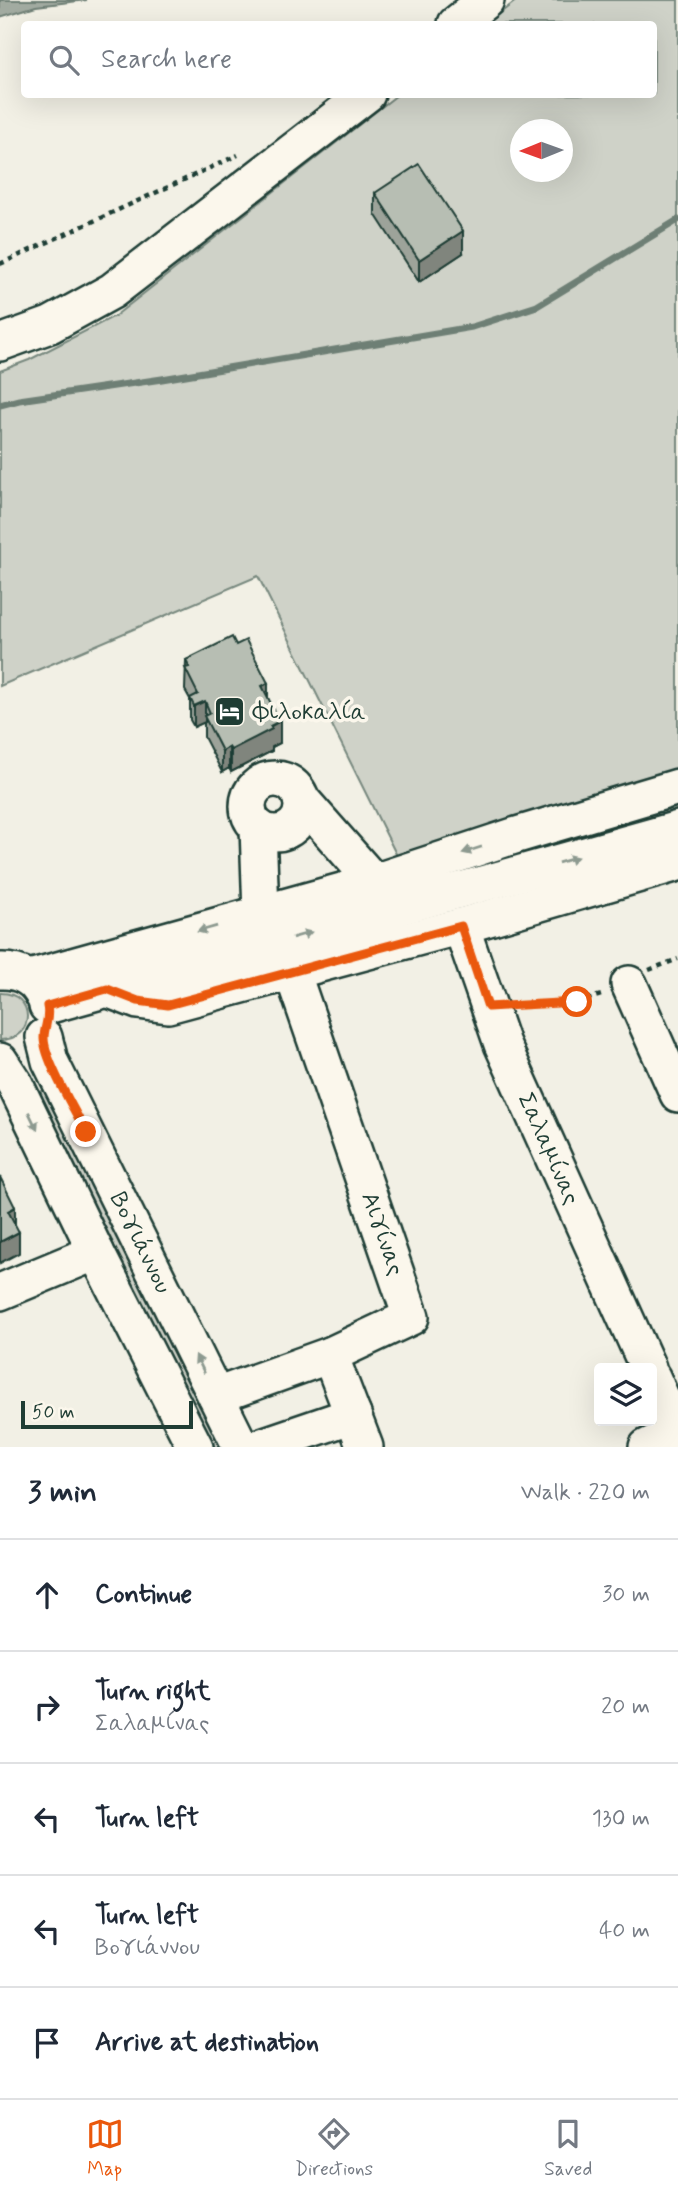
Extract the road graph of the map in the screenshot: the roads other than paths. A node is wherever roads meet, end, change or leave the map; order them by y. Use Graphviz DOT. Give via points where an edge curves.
graph roads {
  1 [pos="486,0"];
  2 [pos="460,21"];
  3 [pos="363,98"];
  4 [pos="0,342"];
  5 [pos="678,767"];
  6 [pos="678,787"];
  7 [pos="678,829"];
  8 [pos="506,839"];
  9 [pos="678,863"];
  10 [pos="374,882"];
  11 [pos="261,914"];
  12 [pos="461,926"];
  13 [pos="292,972"];
  14 [pos="629,984"];
  15 [pos="23,986"];
  16 [pos="107,989"];
  17 [pos="0,1061"];
  18 [pos="678,1094"];
  19 [pos="96,1252"];
  20 [pos="0,1292"];
  21 [pos="330,1355"];
  22 [pos="646,1363"];
  23 [pos="216,1396"];
  24 [pos="657,1397"];
  25 [pos="353,1415"];
  26 [pos="667,1437"];
  27 [pos="195,1447"];
  28 [pos="241,1447"];
  29 [pos="259,1447"];
  30 [pos="365,1447"];
  1 -- 2 [label="street"];
  3 -- 4 [label="street" via="112,291 50,325"];
  5 -- 8 [label="street" via="608,788"];
  6 -- 8 [label="street"];
  16 -- 7 [label="street, one-way"];
  8 -- 10 [label="street, one-way"];
  9 -- 12 [label="street"];
  10 -- 11 [label="street"];
  10 -- 11 [label="street" via="290,784 263,781 248,803 258,827"];
  11 -- 15 [label="street, one-way"];
  12 -- 13 [label="street"];
  12 -- 22 [label="street, Σαλαμίνας" via="520,1086"];
  13 -- 16 [label="street" via="168,1005 138,1001"];
  13 -- 21 [label="street, Αιγίνας" via="411,1317"];
  14 -- 18 [label="street"];
  15 -- 16 [label="street"];
  15 -- 17 [label="street, Βογιάννου" via="36,1048 26,1056"];
  23 -- 15 [label="street, Βογιάννου, one-way" via="50,1060"];
  17 -- 19 [label="street, Βογιάννου, one-way"];
  19 -- 20 [label="street"];
  19 -- 27 [label="street, Βογιάννου"];
  21 -- 23 [label="street"];
  21 -- 25 [label="street"];
  23 -- 28 [label="street, Βογιάννου"];
  24 -- 26 [label="street"];
  25 -- 29 [label="street"];
  25 -- 30 [label="street"];
}
